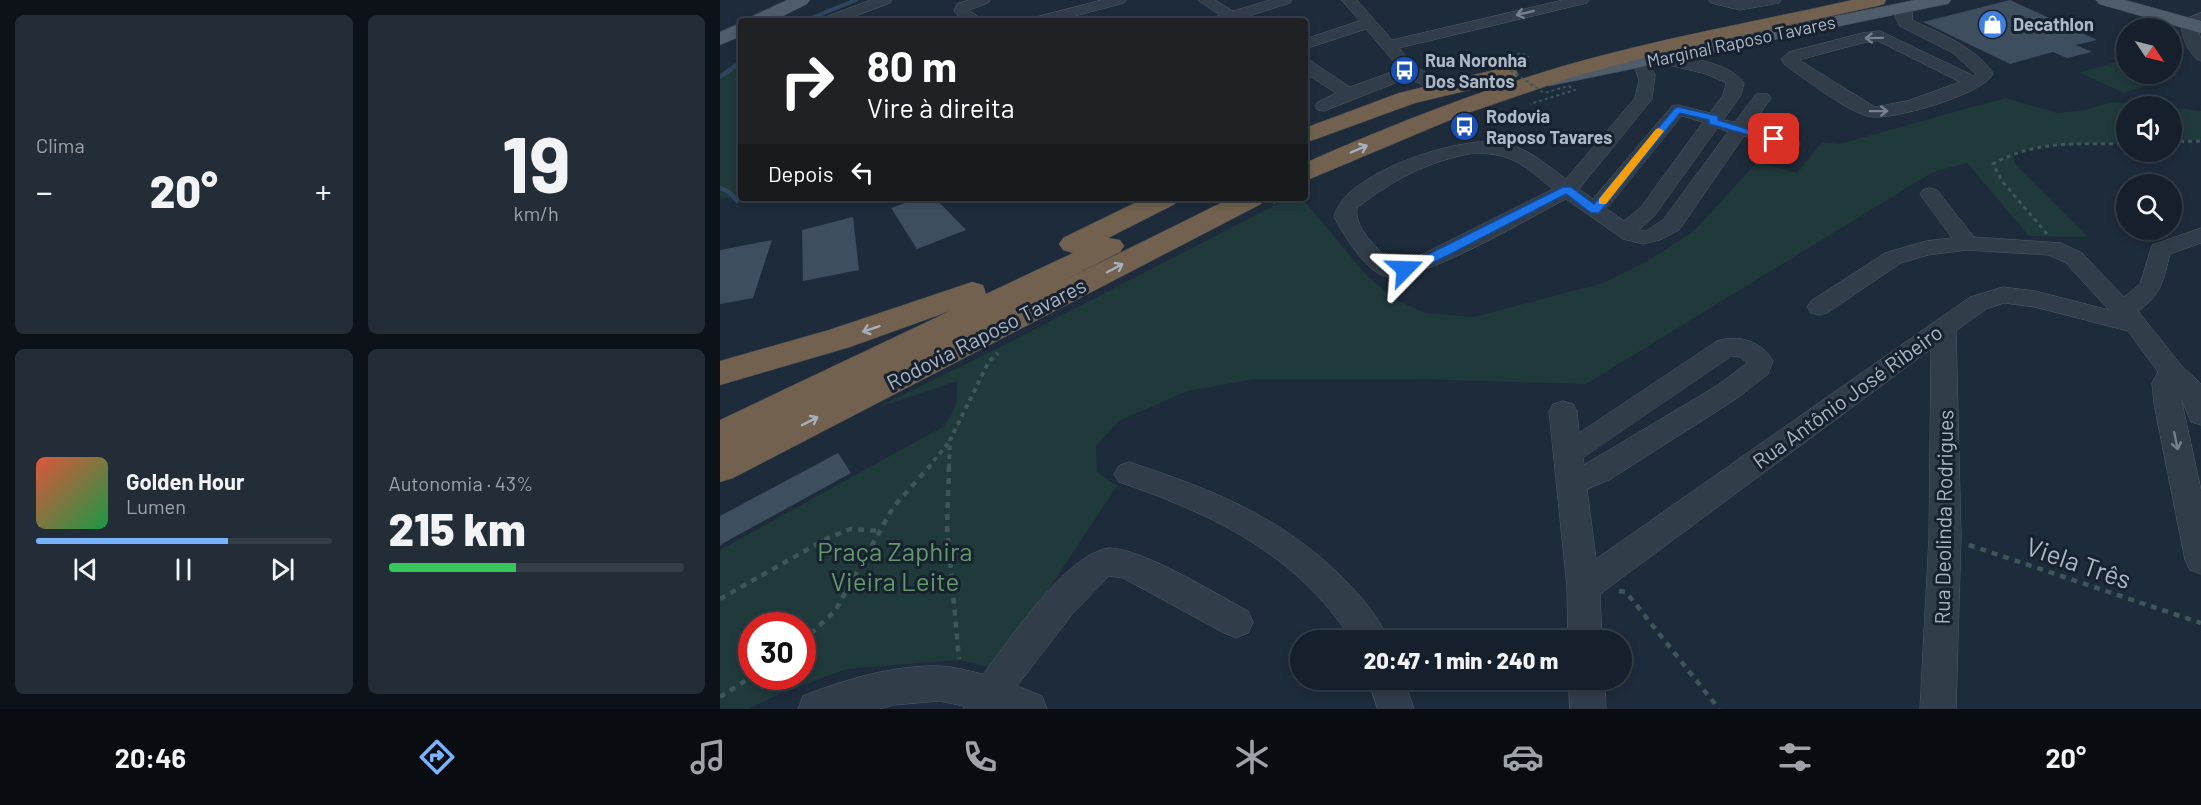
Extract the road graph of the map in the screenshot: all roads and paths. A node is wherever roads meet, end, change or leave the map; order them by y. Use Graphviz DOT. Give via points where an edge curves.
graph roads {
  1 [pos="885,0"];
  2 [pos="982,0"];
  3 [pos="1119,0"];
  4 [pos="1204,0"];
  5 [pos="1281,0"];
  6 [pos="1350,0"];
  7 [pos="1582,0"];
  8 [pos="1716,0"];
  9 [pos="1774,0"];
  10 [pos="1803,0"];
  11 [pos="1878,0"];
  12 [pos="1942,0"];
  13 [pos="2105,0"];
  14 [pos="796,1"];
  15 [pos="1906,8"];
  16 [pos="764,18"];
  17 [pos="836,18"];
  18 [pos="972,18"];
  19 [pos="1050,18"];
  20 [pos="1226,18"];
  21 [pos="1233,18"];
  22 [pos="1838,21"];
  23 [pos="2197,22"];
  24 [pos="1369,23"];
  25 [pos="738,30"];
  26 [pos="720,39"];
  27 [pos="1308,43"];
  28 [pos="1391,45"];
  29 [pos="2201,56"];
  30 [pos="1927,59"];
  31 [pos="1650,60"];
  32 [pos="1494,61"];
  33 [pos="1308,66"];
  34 [pos="1413,73"];
  35 [pos="1542,74"];
  36 [pos="1975,83"];
  37 [pos="1451,86"];
  38 [pos="1348,94"];
  39 [pos="1407,98"];
  40 [pos="1762,98"];
  41 [pos="1530,104"];
  42 [pos="1324,106"];
  43 [pos="1713,120"];
  44 [pos="1740,129"];
  45 [pos="1308,135"];
  46 [pos="2201,141"];
  47 [pos="2182,142"];
  48 [pos="1791,144"];
  49 [pos="2116,144"];
  50 [pos="1308,152"];
  51 [pos="1308,172"];
  52 [pos="1567,190"];
  53 [pos="1930,194"];
  54 [pos="1160,201"];
  55 [pos="1202,201"];
  56 [pos="1246,201"];
  57 [pos="1595,210"];
  58 [pos="1623,230"];
  59 [pos="2201,235"];
  60 [pos="1967,243"];
  61 [pos="2047,247"];
  62 [pos="986,287"];
  63 [pos="1819,307"];
  64 [pos="2130,317"];
  65 [pos="1944,326"];
  66 [pos="1001,350"];
  67 [pos="720,373"];
  68 [pos="844,375"];
  69 [pos="2182,382"];
  70 [pos="1563,411"];
  71 [pos="2201,415"];
  72 [pos="720,436"];
  73 [pos="950,440"];
  74 [pos="1568,453"];
  75 [pos="720,469"];
  76 [pos="1129,474"];
  77 [pos="1571,482"];
  78 [pos="880,531"];
  79 [pos="1945,537"];
  80 [pos="2201,560"];
  81 [pos="1583,587"];
  82 [pos="720,599"];
  83 [pos="1236,622"];
  84 [pos="2201,623"];
  85 [pos="816,630"];
  86 [pos="1364,630"];
  87 [pos="1585,630"];
  88 [pos="738,686"];
  89 [pos="1389,690"];
  90 [pos="1587,690"];
  91 [pos="720,697"];
  92 [pos="978,697"];
  93 [pos="816,709"];
  94 [pos="1029,709"];
  95 [pos="1396,709"];
  96 [pos="1588,709"];
  97 [pos="1719,709"];
  98 [pos="1938,709"];
  1 -- 17 [label="street"];
  2 -- 18 [label="street" via="962,7 961,11"];
  3 -- 19 [label="street"];
  4 -- 20 [label="street"];
  5 -- 21 [label="street"];
  6 -- 24 [label="street"];
  7 -- 28 [label="street, one-way"];
  8 -- 9 [label="street" via="1740,6"];
  10 -- 35 [label="highway"];
  11 -- 35 [label="highway"];
  12 -- 15 [label="main road, Marginal Raposo Tavares"];
  13 -- 23 [label="main road"];
  14 -- 16 [label="main road"];
  15 -- 22 [label="main road, Marginal Raposo Tavares"];
  15 -- 36 [label="street" via="1905,23 1953,47 1979,66 1985,73"];
  22 -- 30 [label="street" via="1878,22 1900,28 1941,50"];
  22 -- 31 [label="main road, Marginal Raposo Tavares"];
  23 -- 29 [label="street" via="2188,28"];
  24 -- 27 [label="street"];
  24 -- 28 [label="street"];
  25 -- 26 [label="main road"];
  28 -- 34 [label="street"];
  30 -- 36 [label="street"];
  30 -- 36 [label="street, one-way" via="1887,38 1875,36 1789,59 1873,112 1895,109"];
  31 -- 35 [label="main road, Marginal Raposo Tavares"];
  31 -- 43 [label="street" via="1732,78 1732,95"];
  31 -- 52 [label="street" via="1643,99"];
  32 -- 41 [label="path, bridge" via="1522,53 1528,57 1503,64 1544,93 1569,86 1575,90"];
  33 -- 38 [label="street"];
  34 -- 37 [label="street" via="1429,82"];
  34 -- 38 [label="street"];
  34 -- 39 [label="street"];
  35 -- 37 [label="highway"];
  35 -- 50 [label="highway" via="1379,122"];
  51 -- 35 [label="highway, one-way"];
  37 -- 39 [label="highway"];
  38 -- 42 [label="street"];
  39 -- 45 [label="highway"];
  40 -- 44 [label="street"];
  43 -- 44 [label="street"];
  43 -- 57 [label="street" via="1678,110"];
  43 -- 58 [label="street" via="1648,211"];
  44 -- 48 [label="street"];
  44 -- 58 [label="street" via="1671,225 1642,239"];
  46 -- 47 [label="path"];
  49 -- 61 [label="path" via="2025,150 1993,164 2002,181 2046,231"];
  52 -- 52 [label="street" via="1520,155 1484,147 1461,147 1437,154 1365,191 1347,206 1345,217 1380,265 1390,270 1405,269"];
  52 -- 57 [label="street"];
  53 -- 60 [label="street"];
  54 -- 62 [label="highway"];
  55 -- 68 [label="highway, Rodovia Raposo Tavares"];
  75 -- 56 [label="highway, Rodovia Raposo Tavares, one-way"];
  57 -- 58 [label="street"];
  59 -- 64 [label="street" via="2160,250 2153,279"];
  60 -- 61 [label="street"];
  60 -- 63 [label="street" via="1926,248 1893,258"];
  61 -- 64 [label="street" via="2074,258"];
  62 -- 67 [label="highway, one-way" via="839,339"];
  62 -- 68 [label="highway"];
  64 -- 65 [label="street, Rua Antônio José Ribeiro" via="2003,295 1978,303"];
  64 -- 69 [label="street"];
  65 -- 79 [label="street, Rua Deolinda Rodrigues"];
  65 -- 81 [label="street, Rua Antônio José Ribeiro"];
  66 -- 73 [label="path" via="989,361"];
  68 -- 72 [label="highway, Rodovia Raposo Tavares"];
  69 -- 71 [label="street"];
  69 -- 80 [label="street, one-way"];
  70 -- 74 [label="street"];
  73 -- 78 [label="path" via="894,506"];
  73 -- 92 [label="path" via="947,527 959,660"];
  74 -- 77 [label="street"];
  74 -- 77 [label="street" via="1726,347 1740,346 1760,361 1760,367 1727,392 1599,472"];
  76 -- 86 [label="street" via="1190,494 1257,526 1301,559 1340,597"];
  77 -- 81 [label="street"];
  78 -- 82 [label="path" via="850,530 826,539"];
  78 -- 85 [label="path" via="845,596"];
  79 -- 84 [label="path, Viela Três"];
  79 -- 98 [label="street, Rua Deolinda Rodrigues"];
  81 -- 87 [label="street"];
  81 -- 97 [label="path" via="1626,592"];
  83 -- 92 [label="street" via="1133,567 1119,562 1100,564 1079,580"];
  88 -- 91 [label="path"];
  89 -- 95 [label="street"];
  90 -- 96 [label="street"];
  92 -- 93 [label="street" via="939,683 894,687"];
  92 -- 94 [label="street"];
}
